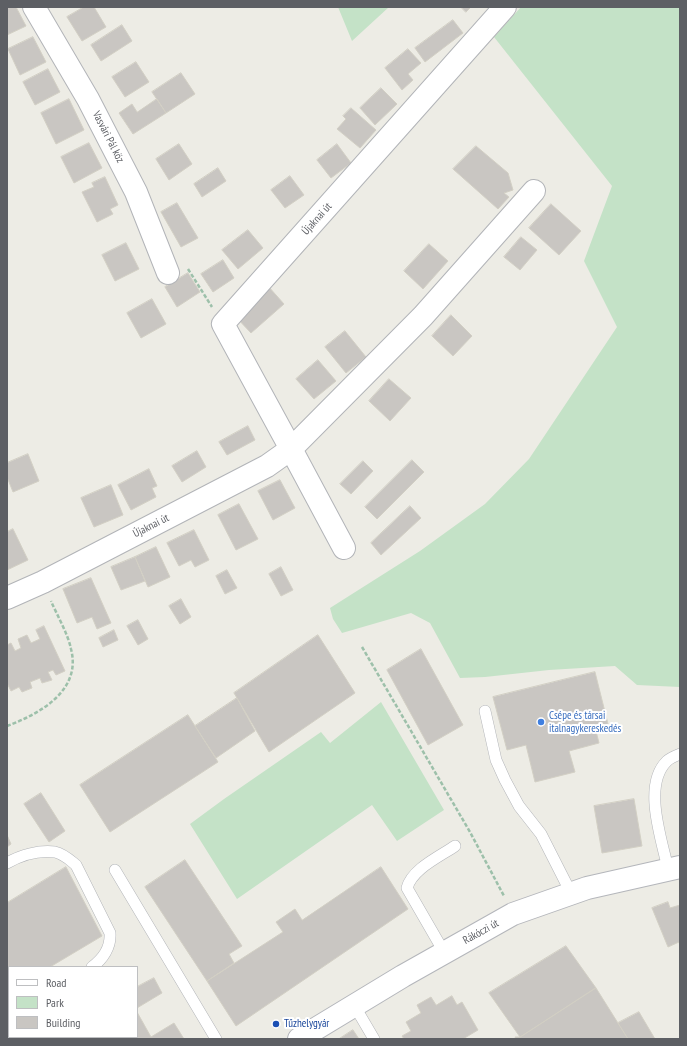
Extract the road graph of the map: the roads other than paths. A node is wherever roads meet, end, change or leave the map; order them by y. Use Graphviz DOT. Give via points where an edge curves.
graph roads {
  1 [pos="34,7"];
  2 [pos="505,7"];
  3 [pos="534,191"];
  4 [pos="168,273"];
  5 [pos="291,449"];
  6 [pos="344,548"];
  7 [pos="7,598"];
  8 [pos="484,711"];
  9 [pos="680,754"];
  10 [pos="455,846"];
  11 [pos="7,863"];
  12 [pos="674,868"];
  13 [pos="115,870"];
  14 [pos="571,893"];
  15 [pos="444,952"];
  16 [pos="94,966"];
  17 [pos="354,1005"];
  18 [pos="216,1039"];
  19 [pos="299,1039"];
  20 [pos="374,1039"];
  1 -- 4 [label="street, Vasvári Pál köz" via="88,99 136,192"];
  2 -- 5 [label="street, Újaknai út" via="223,324"];
  3 -- 5 [label="street, Újaknai út" via="423,316"];
  5 -- 6 [label="street"];
  5 -- 7 [label="street, Újaknai út" via="267,466 43,582"];
  8 -- 14 [label="lane" via="496,760 505,780 541,834"];
  9 -- 12 [label="lane" via="666,762 661,769 654,791 657,820"];
  10 -- 15 [label="lane" via="416,872 409,880 407,888"];
  11 -- 16 [label="lane" via="35,852 56,852 76,865 110,933 111,941 107,950 100,962"];
  12 -- 14 [label="street, Rákóczi út"];
  13 -- 18 [label="lane"];
  14 -- 15 [label="street, Rákóczi út" via="513,914"];
  15 -- 17 [label="street, Rákóczi út"];
  17 -- 19 [label="street, Rákóczi út"];
  17 -- 20 [label="lane"];
}
